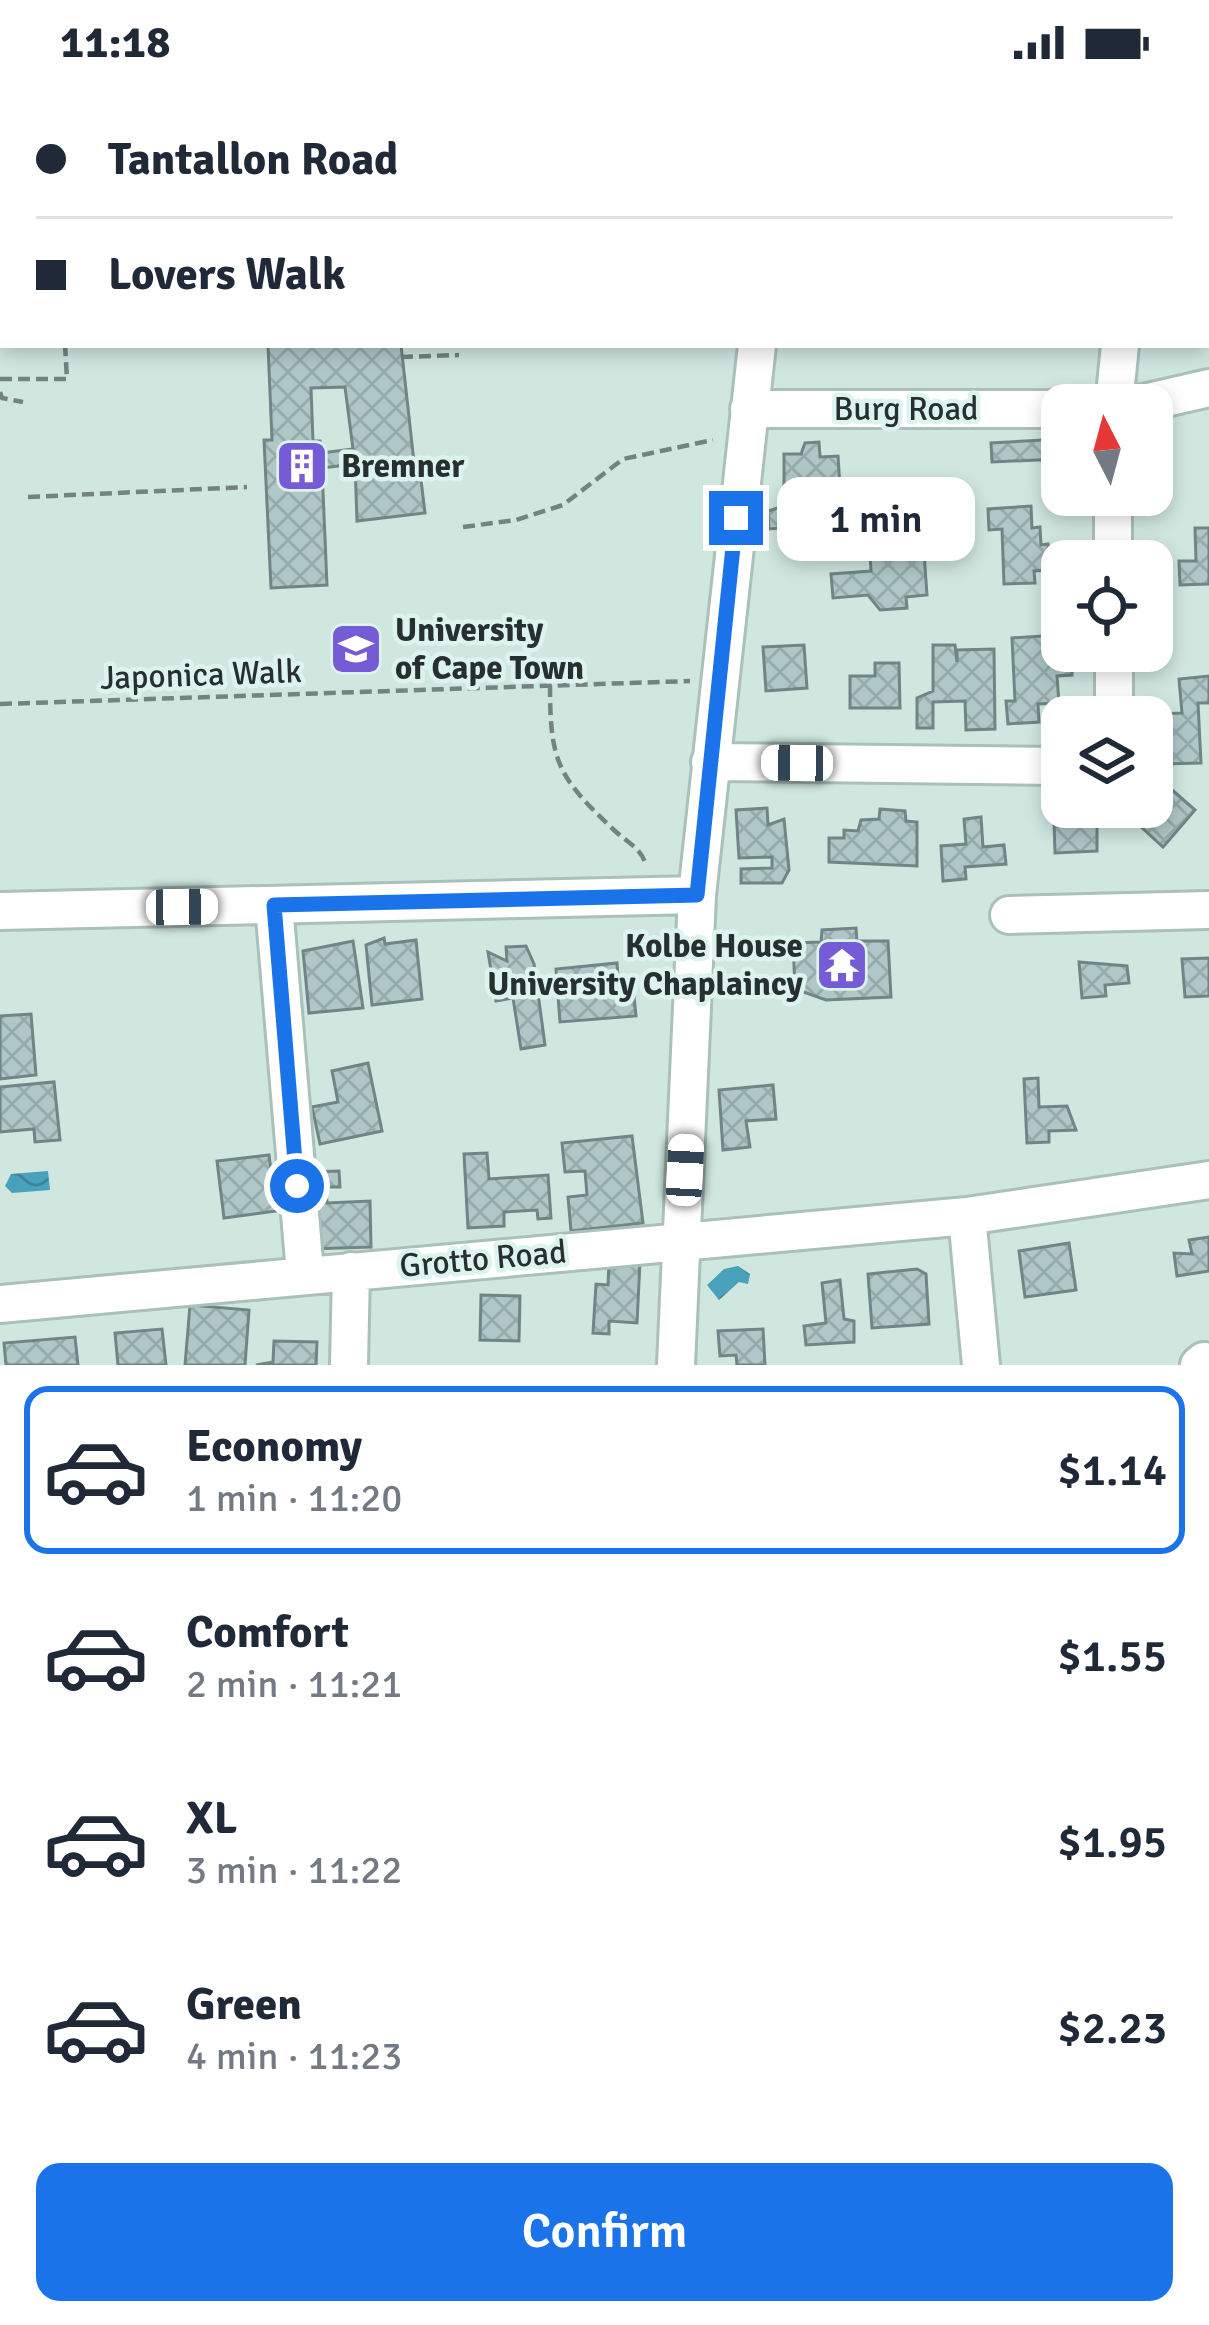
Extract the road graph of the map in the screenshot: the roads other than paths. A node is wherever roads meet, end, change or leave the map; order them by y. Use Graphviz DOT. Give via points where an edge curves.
graph roads {
  1 [pos="757,348"];
  2 [pos="1120,348"];
  3 [pos="1116,384"];
  4 [pos="1209,388"];
  5 [pos="1173,396"];
  6 [pos="749,409"];
  7 [pos="1041,409"];
  8 [pos="1173,413"];
  9 [pos="1209,414"];
  10 [pos="710,762"];
  11 [pos="1041,766"];
  12 [pos="697,895"];
  13 [pos="274,905"];
  14 [pos="1209,910"];
  15 [pos="0,911"];
  16 [pos="1010,915"];
  17 [pos="1209,1180"];
  18 [pos="967,1216"];
  19 [pos="683,1241"];
  20 [pos="351,1271"];
  21 [pos="305,1273"];
  22 [pos="0,1304"];
  23 [pos="350,1365"];
  24 [pos="676,1365"];
  25 [pos="981,1365"];
  1 -- 6 [label="street"];
  2 -- 3 [label="street"];
  4 -- 5 [label="street"];
  6 -- 7 [label="street, Burg Road"];
  6 -- 10 [label="street"];
  8 -- 9 [label="street"];
  10 -- 11 [label="street"];
  10 -- 12 [label="street"];
  12 -- 13 [label="street"];
  12 -- 19 [label="street"];
  13 -- 15 [label="street"];
  13 -- 21 [label="street"];
  14 -- 16 [label="street"];
  17 -- 18 [label="street, Grotto Road"];
  18 -- 19 [label="street, Grotto Road"];
  18 -- 25 [label="street"];
  19 -- 20 [label="street, Grotto Road"];
  19 -- 24 [label="street"];
  20 -- 21 [label="street, Grotto Road"];
  20 -- 23 [label="street"];
  21 -- 22 [label="street, Grotto Road"];
}
